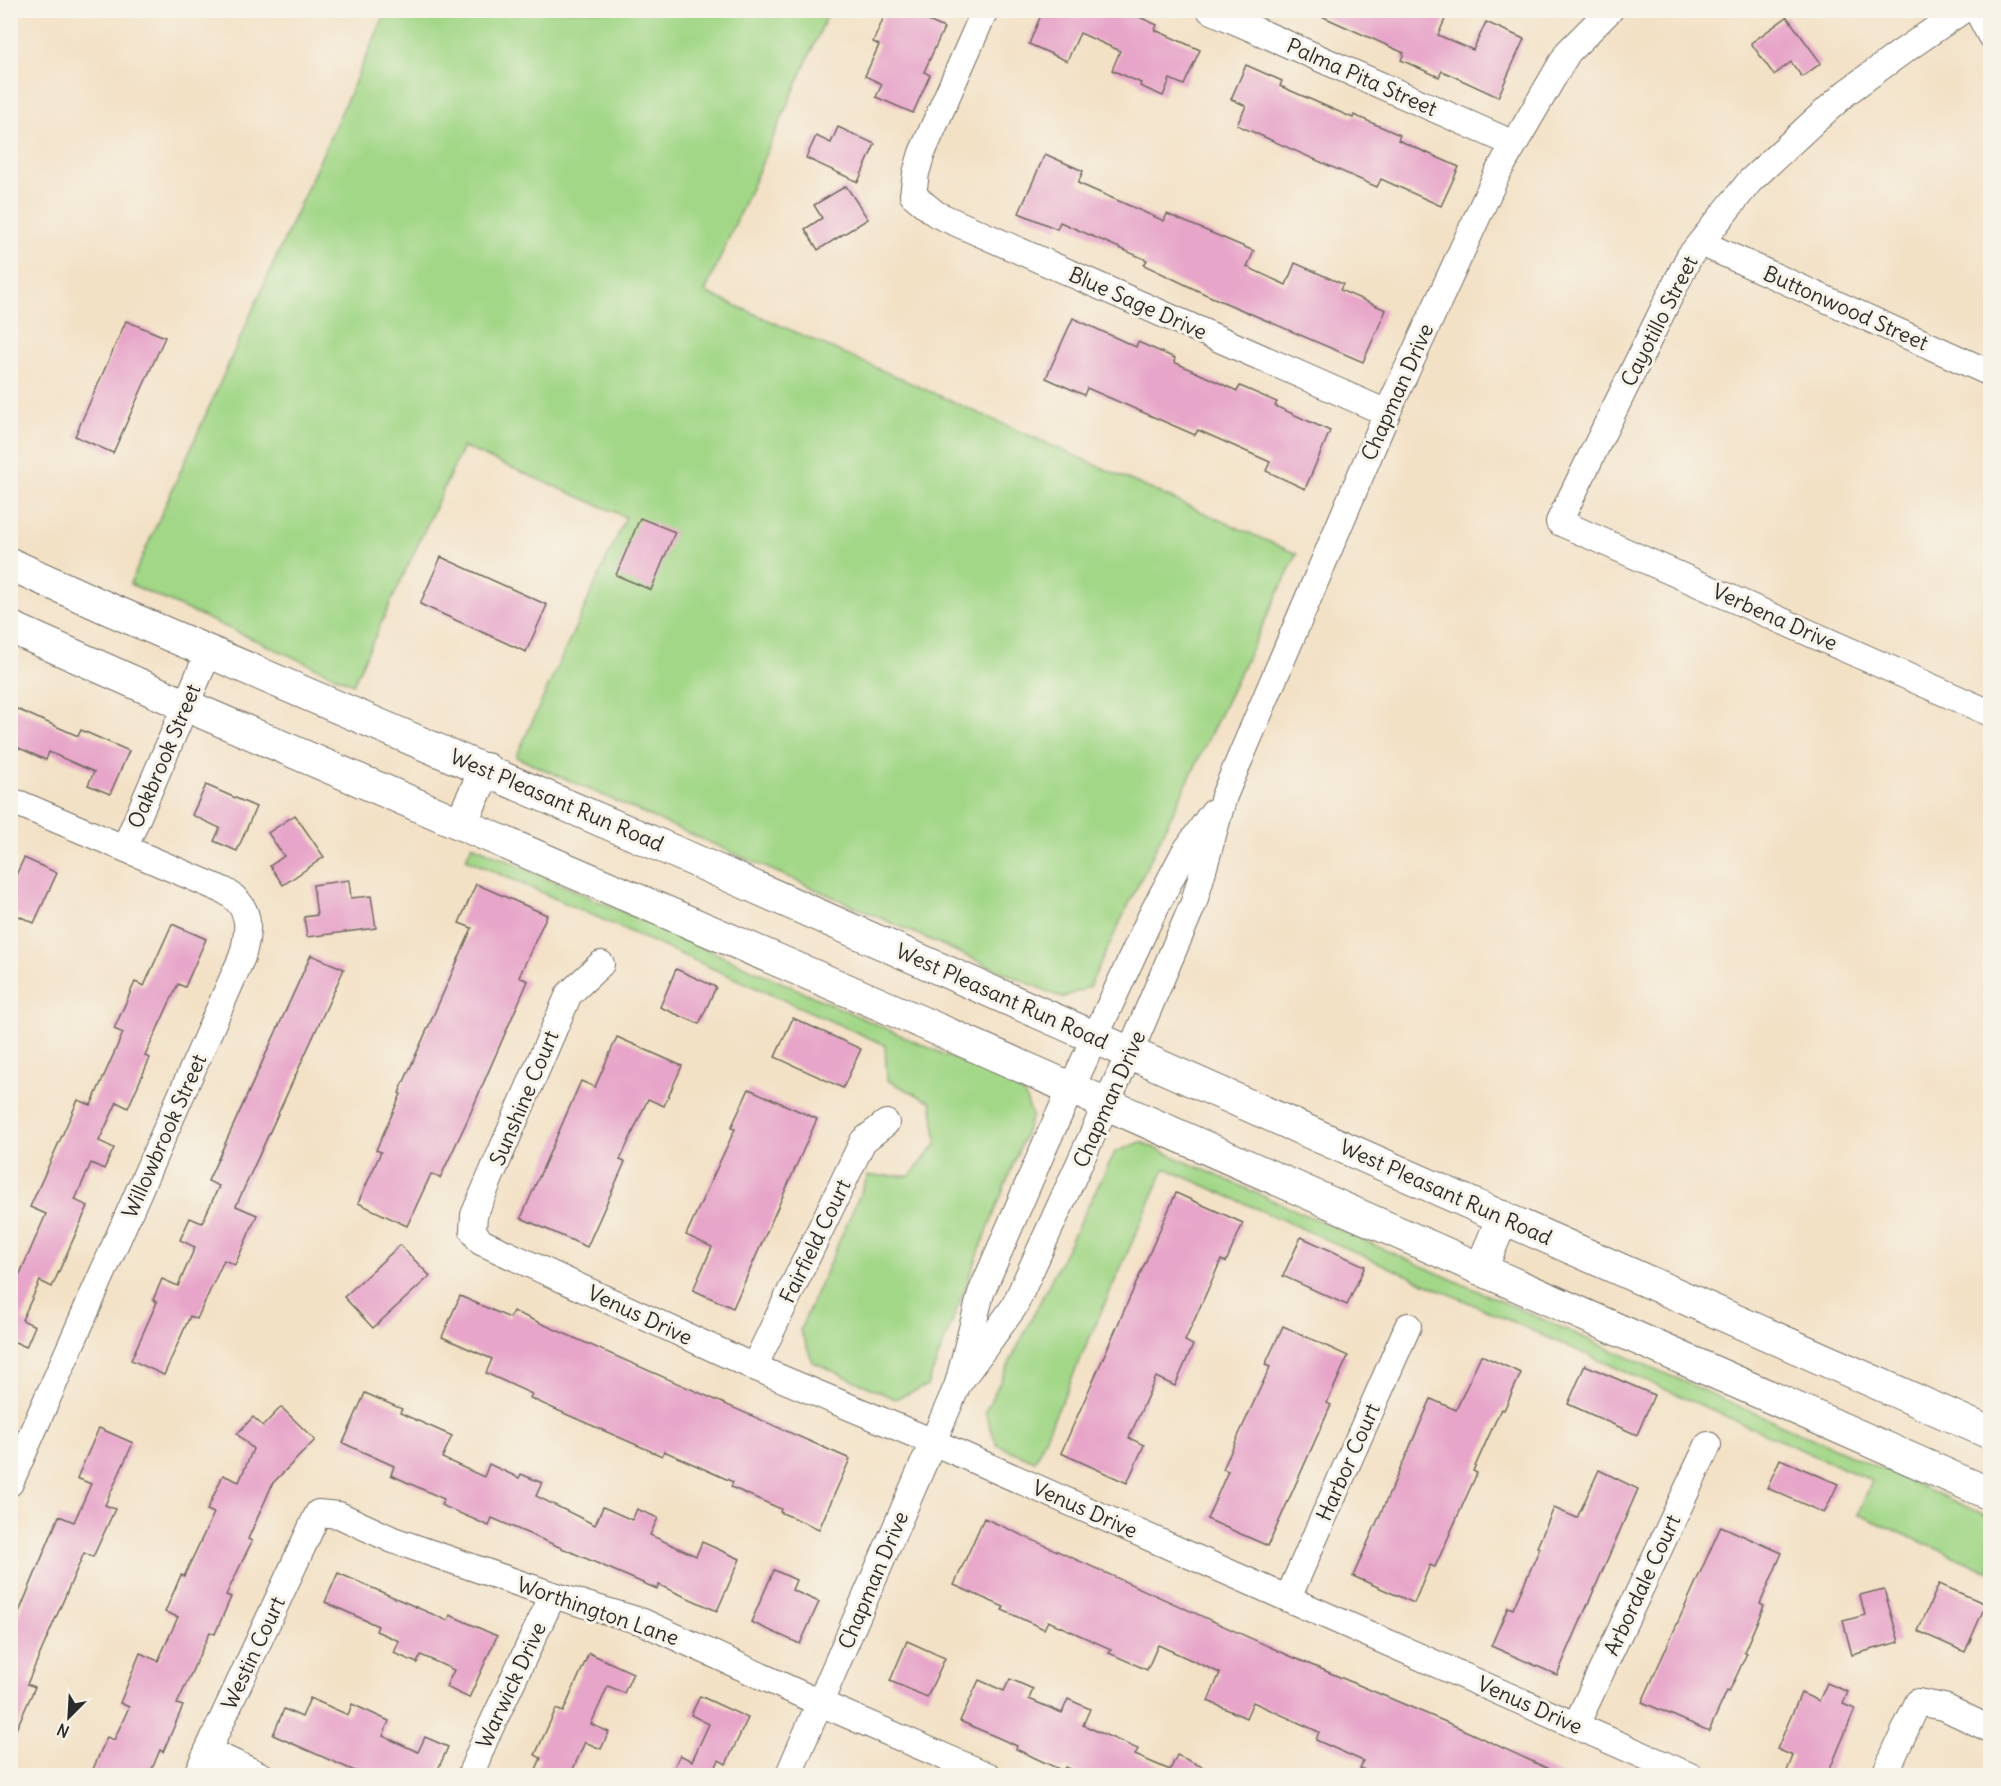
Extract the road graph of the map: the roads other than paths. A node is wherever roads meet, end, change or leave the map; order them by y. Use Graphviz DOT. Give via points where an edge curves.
graph roads {
  1 [pos="985,10"];
  2 [pos="1210,10"];
  3 [pos="1610,10"];
  4 [pos="1963,10"];
  5 [pos="1977,10"];
  6 [pos="1990,35"];
  7 [pos="1514,144"];
  8 [pos="1701,243"];
  9 [pos="1990,373"];
  10 [pos="1387,413"];
  11 [pos="1559,522"];
  12 [pos="10,564"];
  13 [pos="10,627"];
  14 [pos="209,651"];
  15 [pos="185,705"];
  16 [pos="1990,713"];
  17 [pos="486,770"];
  18 [pos="1224,796"];
  19 [pos="10,802"];
  20 [pos="462,823"];
  21 [pos="125,847"];
  22 [pos="601,964"];
  23 [pos="1095,1037"];
  24 [pos="1130,1052"];
  25 [pos="1071,1089"];
  26 [pos="1106,1104"];
  27 [pos="886,1123"];
  28 [pos="1503,1217"];
  29 [pos="481,1242"];
  30 [pos="1481,1269"];
  31 [pos="1408,1326"];
  32 [pos="754,1367"];
  33 [pos="958,1384"];
  34 [pos="1990,1433"];
  35 [pos="933,1442"];
  36 [pos="1708,1445"];
  37 [pos="10,1483"];
  38 [pos="1990,1494"];
  39 [pos="310,1530"];
  40 [pos="553,1595"];
  41 [pos="1288,1598"];
  42 [pos="820,1703"];
  43 [pos="1576,1725"];
  44 [pos="1990,1730"];
  45 [pos="208,1751"];
  46 [pos="196,1776"];
  47 [pos="262,1776"];
  48 [pos="471,1776"];
  49 [pos="788,1776"];
  50 [pos="989,1776"];
  51 [pos="1690,1776"];
  52 [pos="1884,1776"];
  1 -- 10 [label="street, Blue Sage Drive" via="922,153 913,195 936,214"];
  2 -- 7 [label="street, Palma Pita Street"];
  3 -- 7 [label="street, Chapman Drive" via="1568,52"];
  4 -- 8 [label="street, Cayotillo Street" via="1847,92 1750,181"];
  5 -- 6 [label="street"];
  7 -- 10 [label="street, Chapman Drive"];
  8 -- 9 [label="street, Buttonwood Street"];
  8 -- 11 [label="street, Cayotillo Street" via="1689,257"];
  10 -- 18 [label="street, Chapman Drive"];
  11 -- 16 [label="street, Verbena Drive"];
  12 -- 14 [label="main road, West Pleasant Run Road"];
  13 -- 15 [label="main road"];
  14 -- 15 [label="street, Oakbrook Street"];
  14 -- 17 [label="main road, West Pleasant Run Road"];
  15 -- 20 [label="main road"];
  15 -- 21 [label="street, Oakbrook Street"];
  17 -- 20 [label="main road"];
  17 -- 23 [label="main road, West Pleasant Run Road"];
  18 -- 23 [label="street, Chapman Drive" via="1184,853 1150,916"];
  18 -- 24 [label="street, Chapman Drive" via="1194,902"];
  19 -- 21 [label="street, Oakbrook Street"];
  20 -- 25 [label="main road"];
  21 -- 37 [label="street, Willowbrook Street" via="235,897 248,922 247,940"];
  22 -- 29 [label="street, Sunshine Court" via="569,994 474,1215 473,1231"];
  23 -- 24 [label="main road, West Pleasant Run Road"];
  23 -- 25 [label="street, Chapman Drive"];
  24 -- 26 [label="street, Chapman Drive"];
  24 -- 28 [label="main road, West Pleasant Run Road"];
  25 -- 26 [label="main road"];
  25 -- 33 [label="street, Chapman Drive" via="981,1293"];
  26 -- 30 [label="main road"];
  26 -- 33 [label="street, Chapman Drive" via="1014,1307"];
  27 -- 32 [label="street, Fairfield Court" via="863,1141"];
  28 -- 30 [label="main road"];
  28 -- 34 [label="main road, West Pleasant Run Road"];
  29 -- 32 [label="street, Venus Drive"];
  30 -- 38 [label="main road"];
  31 -- 41 [label="street, Harbor Court"];
  32 -- 35 [label="street, Venus Drive"];
  33 -- 35 [label="street, Chapman Drive"];
  35 -- 41 [label="street, Venus Drive"];
  35 -- 42 [label="street, Chapman Drive"];
  36 -- 43 [label="street, Arbordale Court"];
  39 -- 40 [label="street, Worthington Lane" via="318,1513 339,1515 393,1540"];
  39 -- 45 [label="street, Westin Court"];
  40 -- 42 [label="street, Worthington Lane" via="642,1622"];
  40 -- 48 [label="street, Warwick Drive"];
  41 -- 43 [label="street, Venus Drive"];
  42 -- 49 [label="street, Chapman Drive"];
  42 -- 50 [label="street, Worthington Lane"];
  43 -- 51 [label="street, Venus Drive"];
  44 -- 52 [label="street" via="1944,1707 1918,1702"];
  45 -- 46 [label="street, Westin Court"];
  45 -- 47 [label="street"];
}
